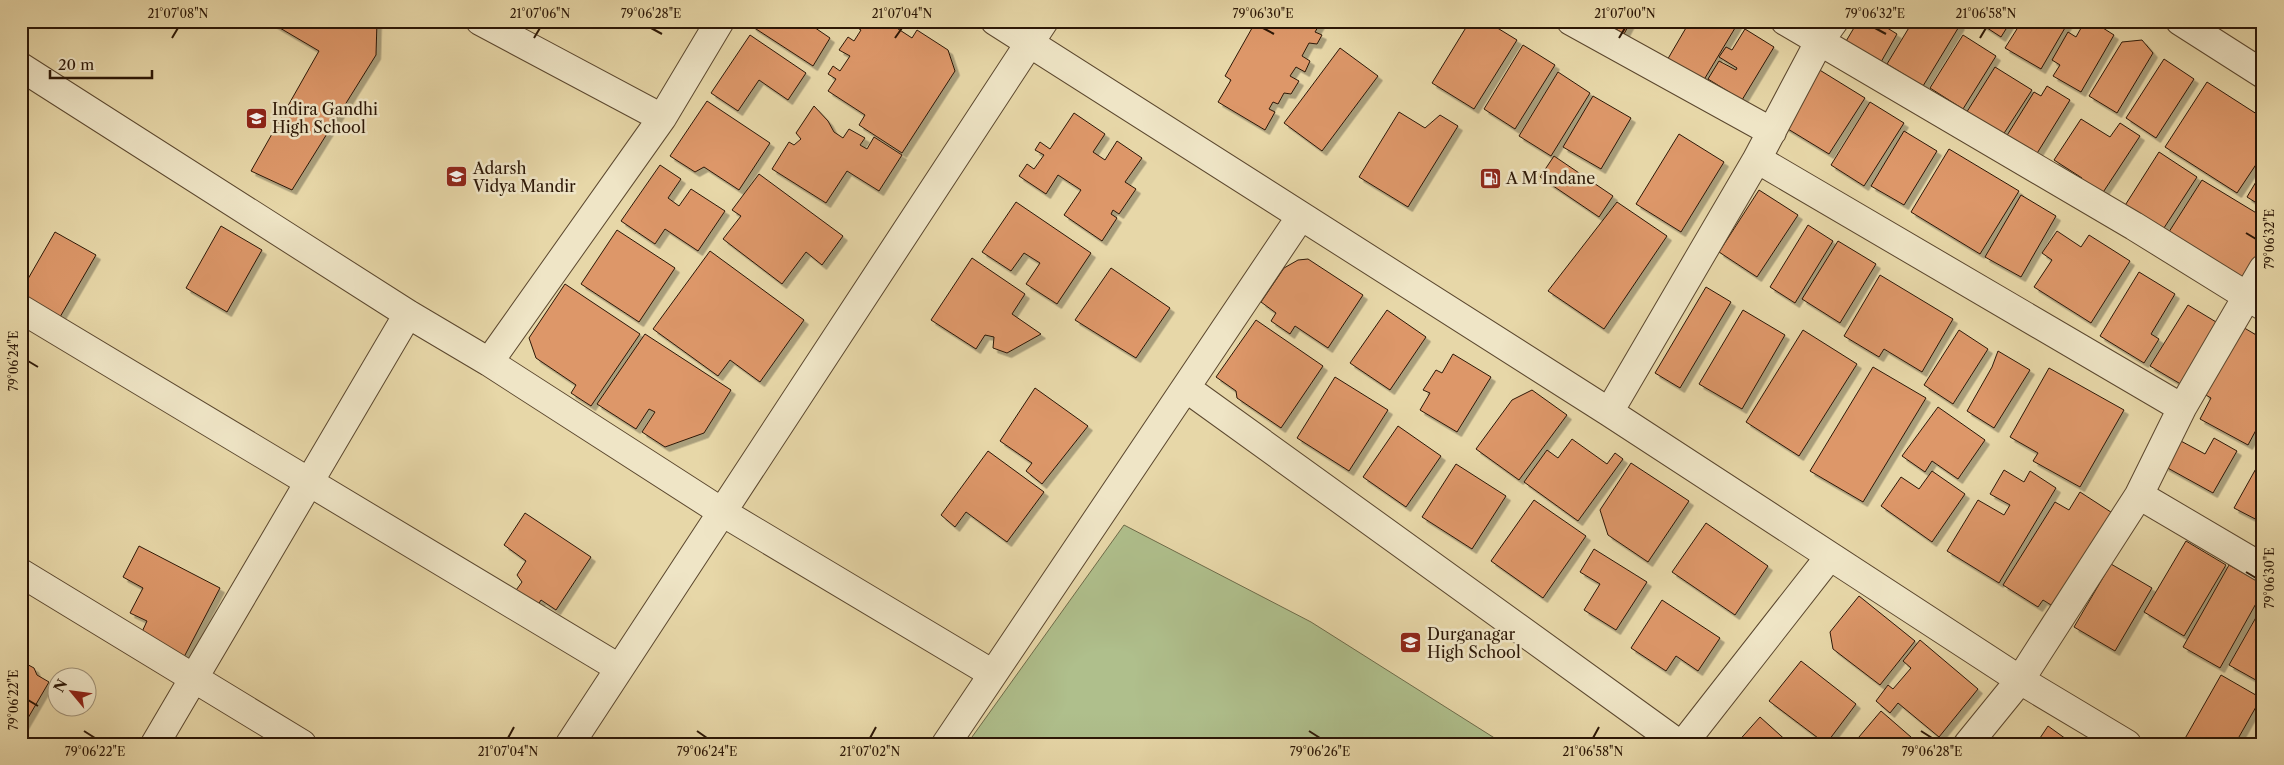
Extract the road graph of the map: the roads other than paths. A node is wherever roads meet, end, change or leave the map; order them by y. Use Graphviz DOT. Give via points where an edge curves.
graph roads {
  1 [pos="480,21"];
  2 [pos="720,21"];
  3 [pos="995,21"];
  4 [pos="1044,21"];
  5 [pos="1571,21"];
  6 [pos="1785,21"];
  7 [pos="2180,21"];
  8 [pos="1827,31"];
  9 [pos="1029,44"];
  10 [pos="21,67"];
  11 [pos="2263,74"];
  12 [pos="662,118"];
  13 [pos="1772,132"];
  14 [pos="1757,159"];
  15 [pos="1301,216"];
  16 [pos="2263,269"];
  17 [pos="2255,302"];
  18 [pos="21,309"];
  19 [pos="408,314"];
  20 [pos="489,362"];
  21 [pos="1186,388"];
  22 [pos="2182,408"];
  23 [pos="1609,412"];
  24 [pos="309,482"];
  25 [pos="2138,495"];
  26 [pos="722,512"];
  27 [pos="1830,556"];
  28 [pos="2263,568"];
  29 [pos="21,573"];
  30 [pos="619,668"];
  31 [pos="993,674"];
  32 [pos="194,678"];
  33 [pos="2020,680"];
  34 [pos="155,744"];
  35 [pos="302,744"];
  36 [pos="570,744"];
  37 [pos="946,744"];
  38 [pos="1678,744"];
  39 [pos="1683,744"];
  40 [pos="1968,744"];
  41 [pos="2127,744"];
  1 -- 12 [label="street"];
  2 -- 12 [label="street"];
  3 -- 9 [label="street"];
  4 -- 9 [label="street"];
  5 -- 13 [label="street"];
  6 -- 8 [label="street"];
  7 -- 11 [label="street"];
  8 -- 13 [label="street"];
  8 -- 17 [label="street"];
  9 -- 15 [label="street"];
  9 -- 26 [label="street"];
  10 -- 19 [label="street"];
  12 -- 20 [label="street"];
  13 -- 14 [label="street"];
  14 -- 22 [label="street"];
  14 -- 23 [label="street"];
  15 -- 21 [label="street"];
  15 -- 23 [label="street"];
  16 -- 17 [label="street"];
  17 -- 22 [label="street"];
  18 -- 24 [label="street"];
  19 -- 20 [label="street"];
  19 -- 24 [label="street"];
  20 -- 26 [label="street"];
  21 -- 31 [label="street"];
  21 -- 38 [label="street"];
  22 -- 25 [label="street"];
  23 -- 27 [label="street"];
  24 -- 30 [label="street"];
  24 -- 32 [label="street"];
  25 -- 28 [label="street"];
  25 -- 33 [label="street"];
  26 -- 30 [label="street"];
  26 -- 31 [label="street"];
  27 -- 33 [label="street"];
  27 -- 39 [label="street"];
  29 -- 32 [label="street"];
  30 -- 36 [label="street"];
  31 -- 37 [label="street"];
  32 -- 34 [label="street"];
  32 -- 35 [label="street"];
  33 -- 40 [label="street"];
  33 -- 41 [label="street"];
}
